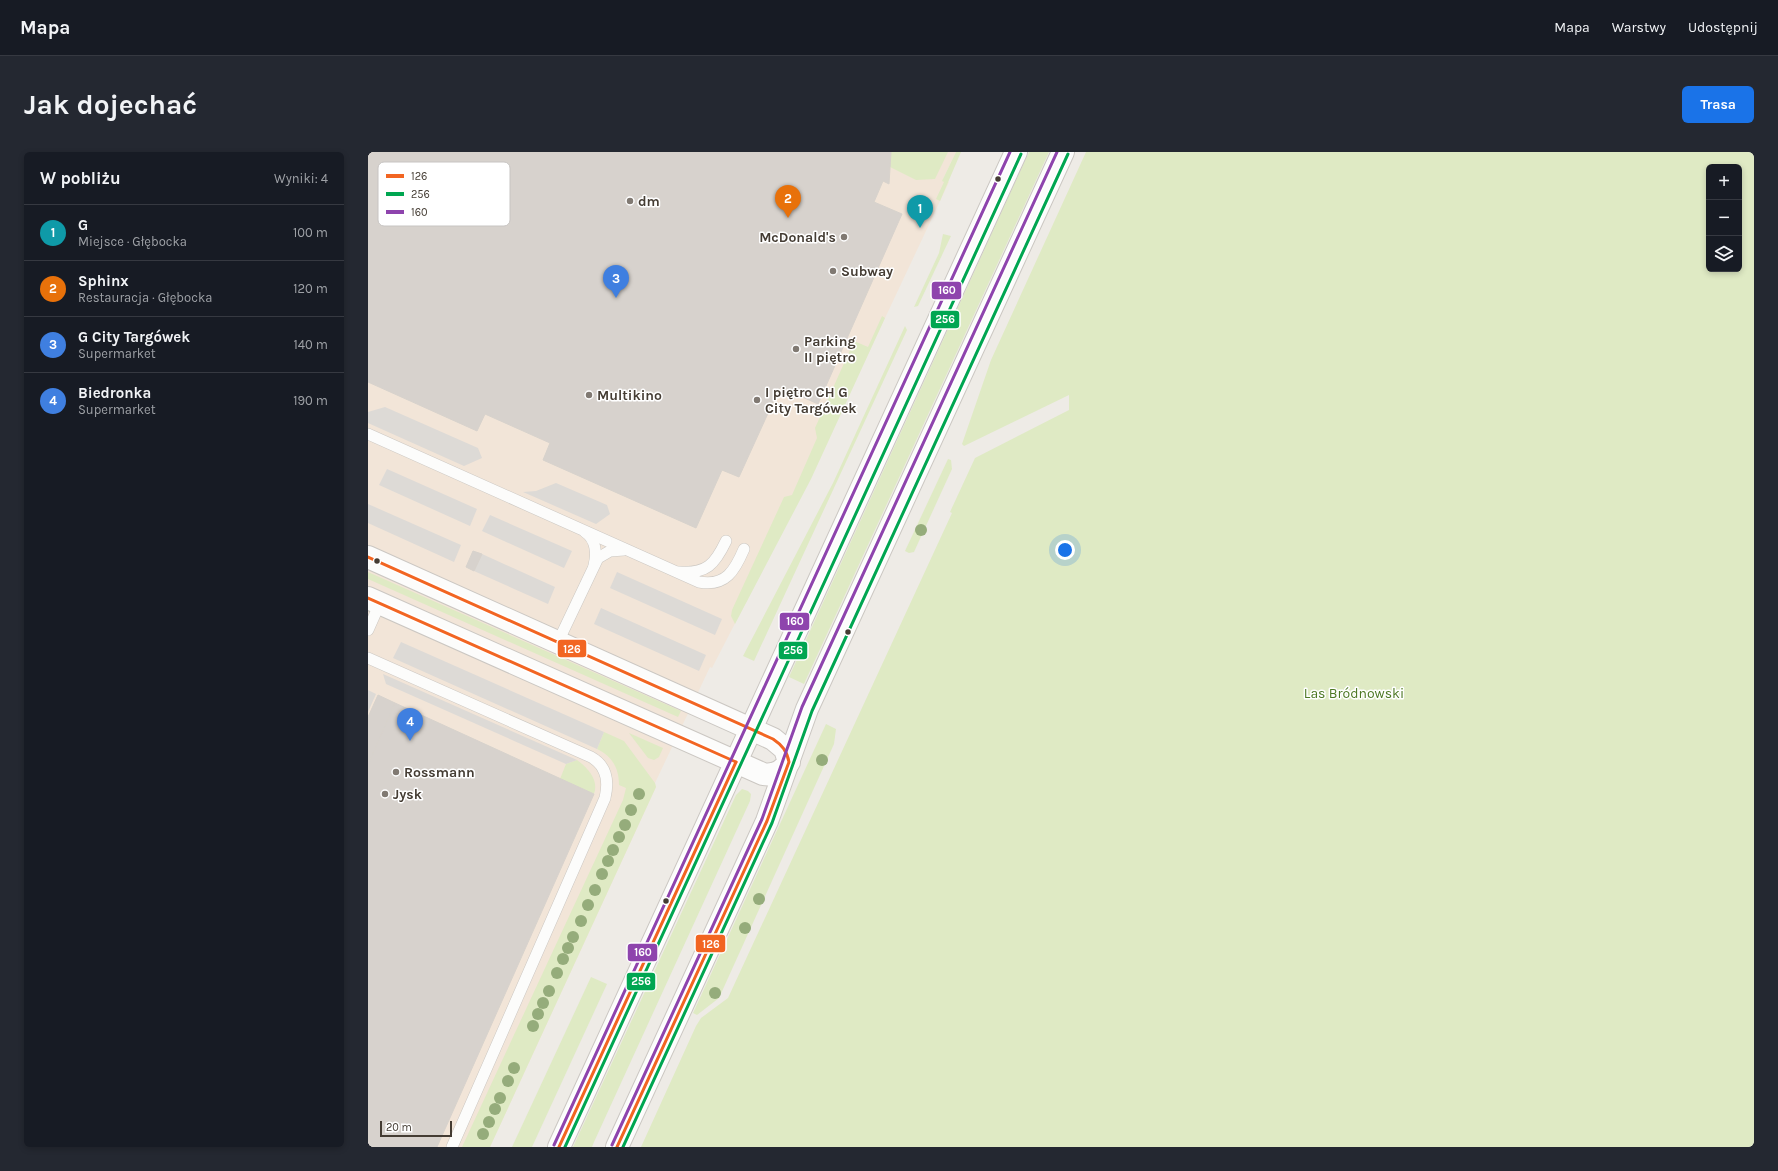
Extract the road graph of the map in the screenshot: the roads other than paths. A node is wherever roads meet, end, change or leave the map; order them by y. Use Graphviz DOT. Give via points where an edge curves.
graph roads {
  1 [pos="1016,152"];
  2 [pos="1063,152"];
  3 [pos="368,434"];
  4 [pos="582,530"];
  5 [pos="726,541"];
  6 [pos="744,549"];
  7 [pos="630,551"];
  8 [pos="368,557"];
  9 [pos="593,566"];
  10 [pos="675,571"];
  11 [pos="374,601"];
  12 [pos="368,630"];
  13 [pos="558,642"];
  14 [pos="368,658"];
  15 [pos="751,730"];
  16 [pos="736,762"];
  17 [pos="789,762"];
  18 [pos="452,1147"];
  19 [pos="559,1147"];
  20 [pos="617,1147"];
  1 -- 15 [label="street"];
  2 -- 17 [label="street" via="807,709"];
  3 -- 4 [label="lane"];
  4 -- 7 [label="lane"];
  4 -- 9 [label="lane" via="589,535 594,546"];
  5 -- 10 [label="lane" via="712,565 693,572"];
  6 -- 10 [label="lane" via="733,571 718,581 699,582"];
  7 -- 9 [label="lane" via="606,552"];
  7 -- 10 [label="lane"];
  8 -- 13 [label="street"];
  9 -- 13 [label="lane"];
  11 -- 12 [label="lane"];
  11 -- 16 [label="street"];
  13 -- 15 [label="street"];
  14 -- 18 [label="lane" via="595,760 606,774 605,798"];
  15 -- 16 [label="street"];
  15 -- 17 [label="street" via="773,739 782,746"];
  16 -- 17 [label="street" via="771,775 782,770"];
  16 -- 19 [label="street"];
  17 -- 20 [label="street" via="767,821"];
}
